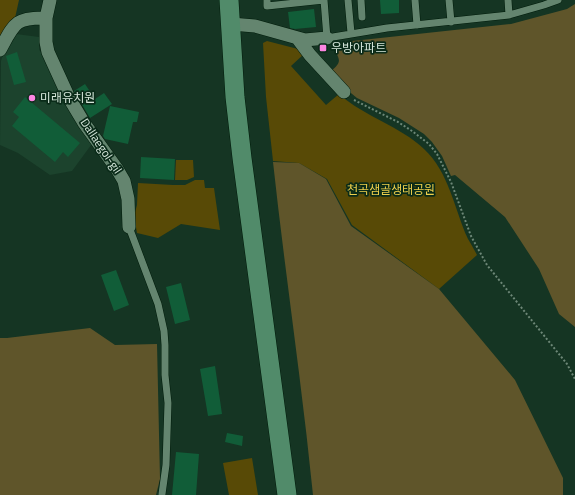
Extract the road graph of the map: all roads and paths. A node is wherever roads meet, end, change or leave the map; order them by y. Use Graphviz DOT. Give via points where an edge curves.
graph roads {
  1 [pos="50,0"];
  2 [pos="229,0"];
  3 [pos="267,0"];
  4 [pos="324,0"];
  5 [pos="348,0"];
  6 [pos="361,0"];
  7 [pos="415,0"];
  8 [pos="449,0"];
  9 [pos="508,0"];
  10 [pos="558,0"];
  11 [pos="544,3"];
  12 [pos="509,15"];
  13 [pos="46,18"];
  14 [pos="362,18"];
  15 [pos="451,22"];
  16 [pos="231,24"];
  17 [pos="417,25"];
  18 [pos="351,33"];
  19 [pos="327,38"];
  20 [pos="298,39"];
  21 [pos="0,50"];
  22 [pos="344,92"];
  23 [pos="129,228"];
  24 [pos="575,379"];
  25 [pos="162,494"];
  26 [pos="287,495"];
  1 -- 13 [label="street, Dallaegol-gil"];
  2 -- 16 [label="street"];
  3 -- 4 [label="lane" via="268,6"];
  4 -- 19 [label="lane"];
  5 -- 18 [label="lane"];
  6 -- 14 [label="lane"];
  7 -- 17 [label="lane"];
  8 -- 15 [label="lane"];
  9 -- 12 [label="lane"];
  10 -- 11 [label="lane"];
  11 -- 12 [label="lane"];
  12 -- 15 [label="lane"];
  13 -- 21 [label="street" via="30,18 16,24"];
  13 -- 23 [label="street, Dallaegol-gil" via="48,52 62,83 84,123 124,181 128,199"];
  15 -- 17 [label="lane"];
  16 -- 20 [label="street" via="255,26"];
  16 -- 26 [label="street" via="242,158"];
  17 -- 18 [label="lane"];
  18 -- 19 [label="lane"];
  19 -- 20 [label="street"];
  20 -- 22 [label="street"];
  22 -- 24 [label="path" via="355,101 398,122 429,144 451,182 471,236 487,265 567,364"];
  23 -- 25 [label="lane" via="158,304 164,338 168,403 166,465"];
}
